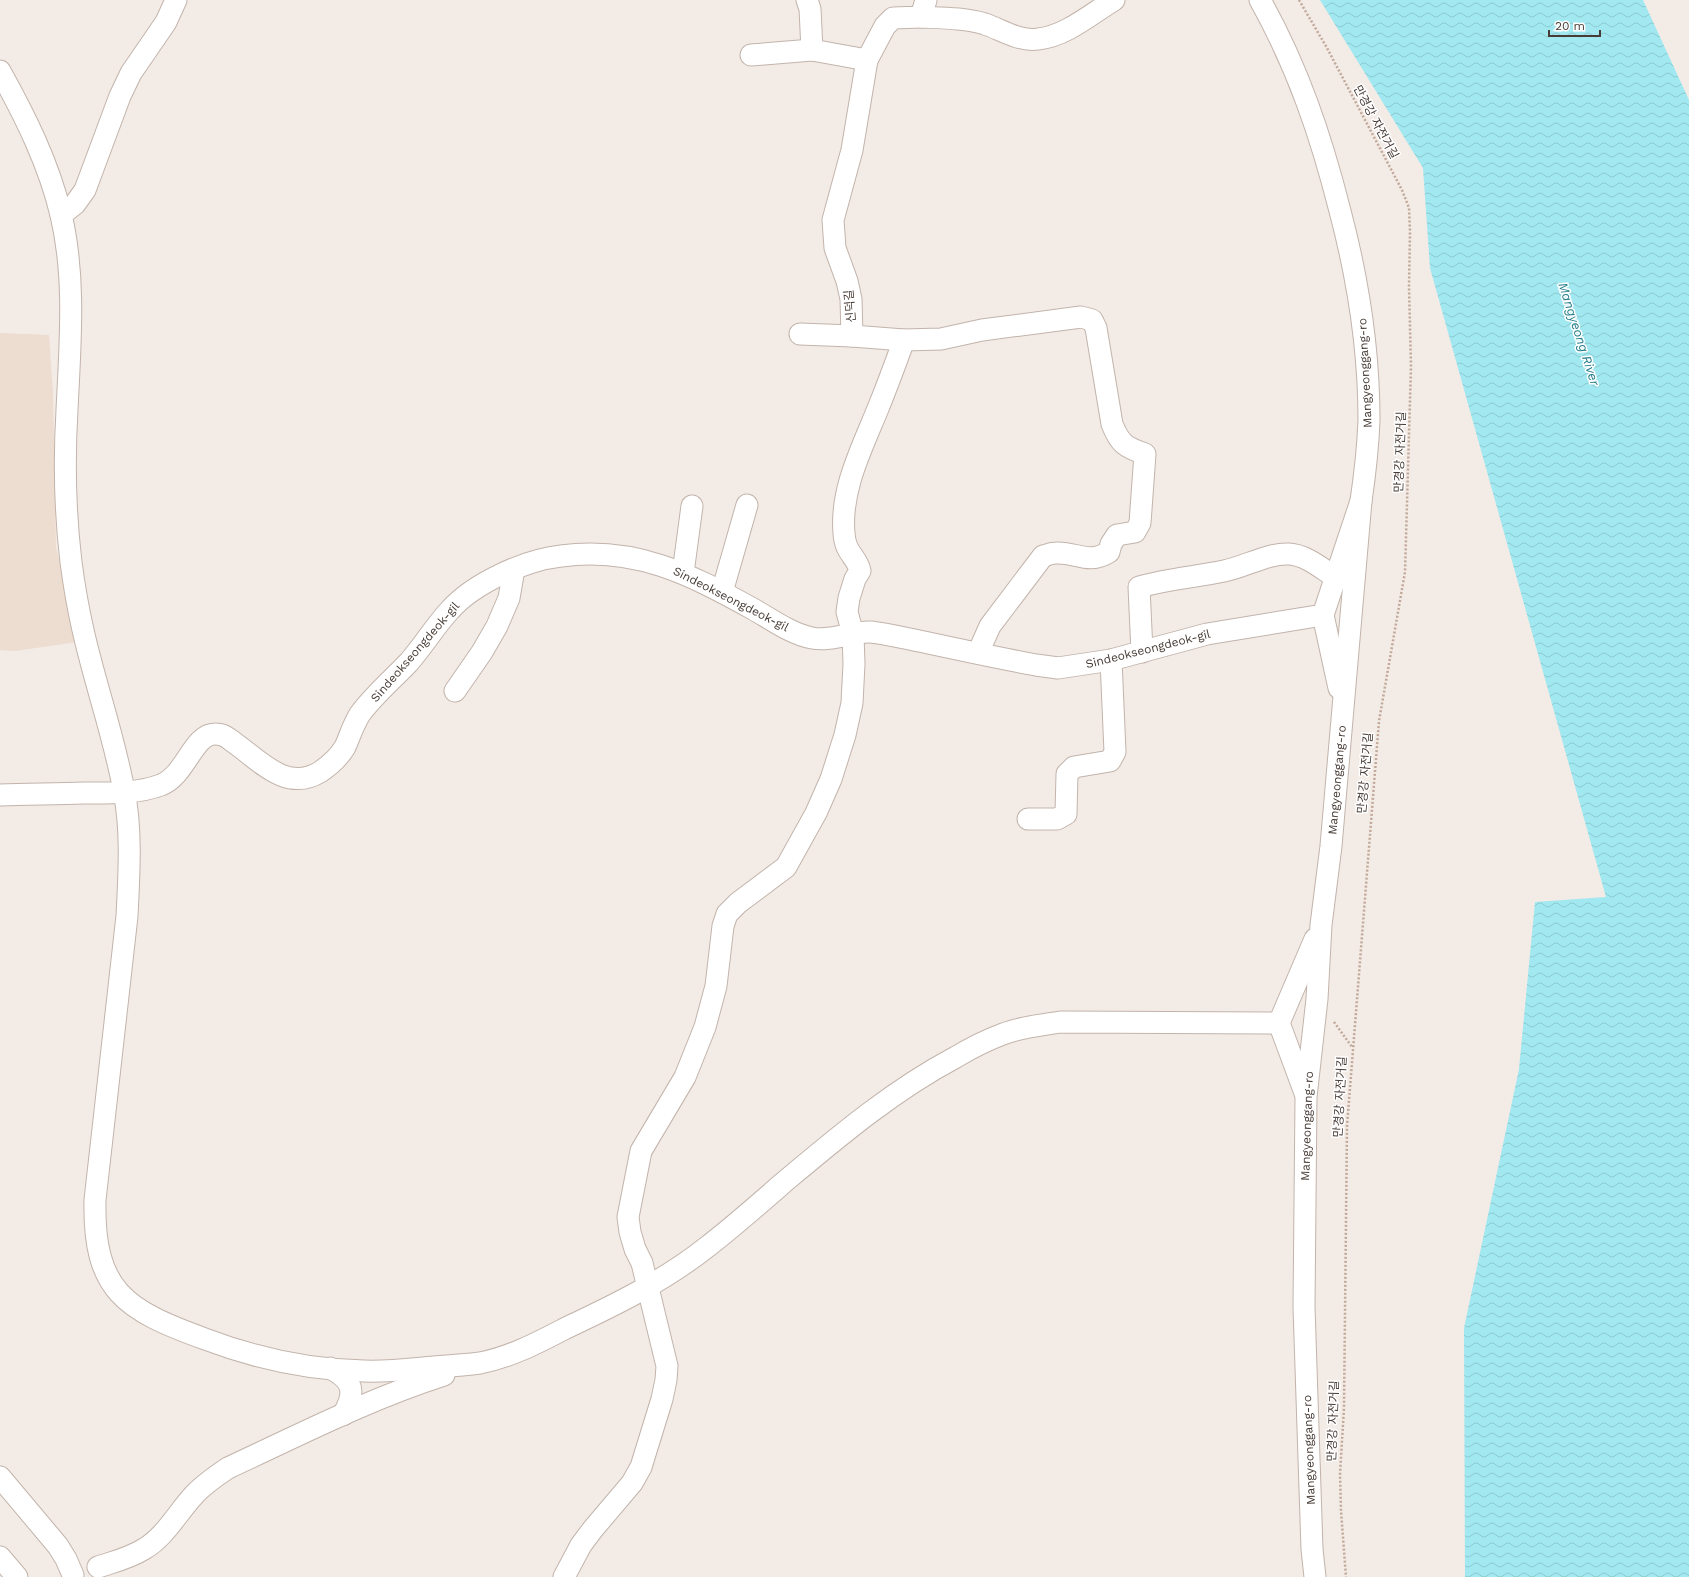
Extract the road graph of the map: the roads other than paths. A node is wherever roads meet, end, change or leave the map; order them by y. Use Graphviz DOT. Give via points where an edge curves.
graph roads {
  1 [pos="176,0"];
  2 [pos="807,0"];
  3 [pos="1114,0"];
  4 [pos="1260,0"];
  5 [pos="924,8"];
  6 [pos="812,50"];
  7 [pos="750,55"];
  8 [pos="867,60"];
  9 [pos="0,71"];
  10 [pos="61,215"];
  11 [pos="800,334"];
  12 [pos="852,336"];
  13 [pos="904,340"];
  14 [pos="1361,501"];
  15 [pos="747,504"];
  16 [pos="692,506"];
  17 [pos="514,569"];
  18 [pos="683,573"];
  19 [pos="1336,577"];
  20 [pos="722,592"];
  21 [pos="1323,615"];
  22 [pos="853,634"];
  23 [pos="1142,652"];
  24 [pos="978,654"];
  25 [pos="1111,660"];
  26 [pos="455,691"];
  27 [pos="1343,706"];
  28 [pos="124,793"];
  29 [pos="0,795"];
  30 [pos="1028,819"];
  31 [pos="1321,925"];
  32 [pos="1279,1023"];
  33 [pos="1306,1097"];
  34 [pos="647,1286"];
  35 [pos="480,1363"];
  36 [pos="330,1368"];
  37 [pos="343,1415"];
  38 [pos="0,1477"];
  39 [pos="0,1557"];
  40 [pos="100,1572"];
  41 [pos="68,1576"];
  42 [pos="17,1577"];
  43 [pos="564,1577"];
  44 [pos="1315,1577"];
  1 -- 10 [label="street" via="166,22 131,73 85,190 75,204"];
  2 -- 6 [label="street" via="810,9"];
  3 -- 5 [label="street" via="1069,28 1037,40 1021,38 985,24"];
  4 -- 14 [label="street, Mangyeonggang-ro" via="1292,60 1318,128 1354,268 1368,383 1368,452"];
  5 -- 8 [label="street, 신덕길" via="893,18 885,26"];
  6 -- 7 [label="street"];
  6 -- 8 [label="street"];
  8 -- 12 [label="street, 신덕길" via="852,150 833,220 835,248 851,299"];
  9 -- 10 [label="street" via="36,142"];
  10 -- 28 [label="street" via="70,296 66,473 71,560 83,631 113,740"];
  11 -- 12 [label="street"];
  12 -- 13 [label="street, 신덕길"];
  13 -- 22 [label="street" via="855,465 844,511 845,544 850,555 858,563 860,571 855,579 847,612"];
  13 -- 24 [label="street, 신덕길" via="941,339 982,330 1081,317 1092,320 1096,328 1112,424 1118,438 1129,448 1146,454 1140,523 1135,532 1117,535 1109,552 1099,558 1056,553 1043,556 990,626"];
  14 -- 19 [label="street"];
  14 -- 27 [label="street, Mangyeonggang-ro"];
  15 -- 20 [label="street"];
  16 -- 18 [label="street"];
  17 -- 18 [label="street, Sindeokseongdeok-gil" via="560,556 610,554 665,565"];
  17 -- 26 [label="street" via="510,598 497,626"];
  17 -- 28 [label="street, Sindeokseongdeok-gil" via="467,594 450,609 411,660 362,711 344,748 334,761 319,772 305,779 292,780 280,775 224,734 210,734 200,741 177,775 149,789"];
  18 -- 20 [label="street, Sindeokseongdeok-gil"];
  19 -- 21 [label="street"];
  19 -- 23 [label="street" via="1303,558 1278,554 1225,571 1159,581 1139,587"];
  20 -- 22 [label="street, Sindeokseongdeok-gil" via="795,632 812,638 827,639"];
  21 -- 23 [label="street, Sindeokseongdeok-gil" via="1207,634"];
  21 -- 27 [label="street"];
  22 -- 24 [label="street, Sindeokseongdeok-gil" via="883,634"];
  22 -- 34 [label="street" via="852,703 831,779 816,813 786,867 727,914 723,926 716,986 705,1027 685,1077 641,1151 628,1217 630,1232"];
  23 -- 25 [label="street, Sindeokseongdeok-gil"];
  24 -- 25 [label="street, Sindeokseongdeok-gil" via="1058,668"];
  25 -- 30 [label="street" via="1114,752 1110,761 1074,767 1067,774 1066,814 1058,819"];
  27 -- 31 [label="street, Mangyeonggang-ro" via="1331,846"];
  28 -- 29 [label="street, Sindeokseongdeok-gil"];
  28 -- 36 [label="street" via="129,879 127,916 95,1200 94,1227 104,1272 127,1302 166,1324 243,1351 301,1365"];
  31 -- 32 [label="street"];
  31 -- 33 [label="street, Mangyeonggang-ro" via="1317,999"];
  32 -- 33 [label="street"];
  32 -- 34 [label="street" via="1060,1022 1004,1034 941,1064 898,1091 867,1113 706,1248"];
  33 -- 44 [label="street, Mangyeonggang-ro" via="1304,1307"];
  34 -- 35 [label="street" via="622,1301 515,1353"];
  34 -- 43 [label="street" via="667,1366 662,1398 641,1467 632,1483 581,1545"];
  35 -- 36 [label="street" via="398,1370 363,1371"];
  35 -- 37 [label="street" via="415,1384"];
  36 -- 37 [label="street" via="344,1375 351,1389 350,1402"];
  37 -- 40 [label="street" via="228,1468 194,1494 157,1539 145,1549"];
  38 -- 41 [label="street" via="58,1546 66,1558"];
  39 -- 42 [label="street"];
  40 -- 41 [label="street"];
}
